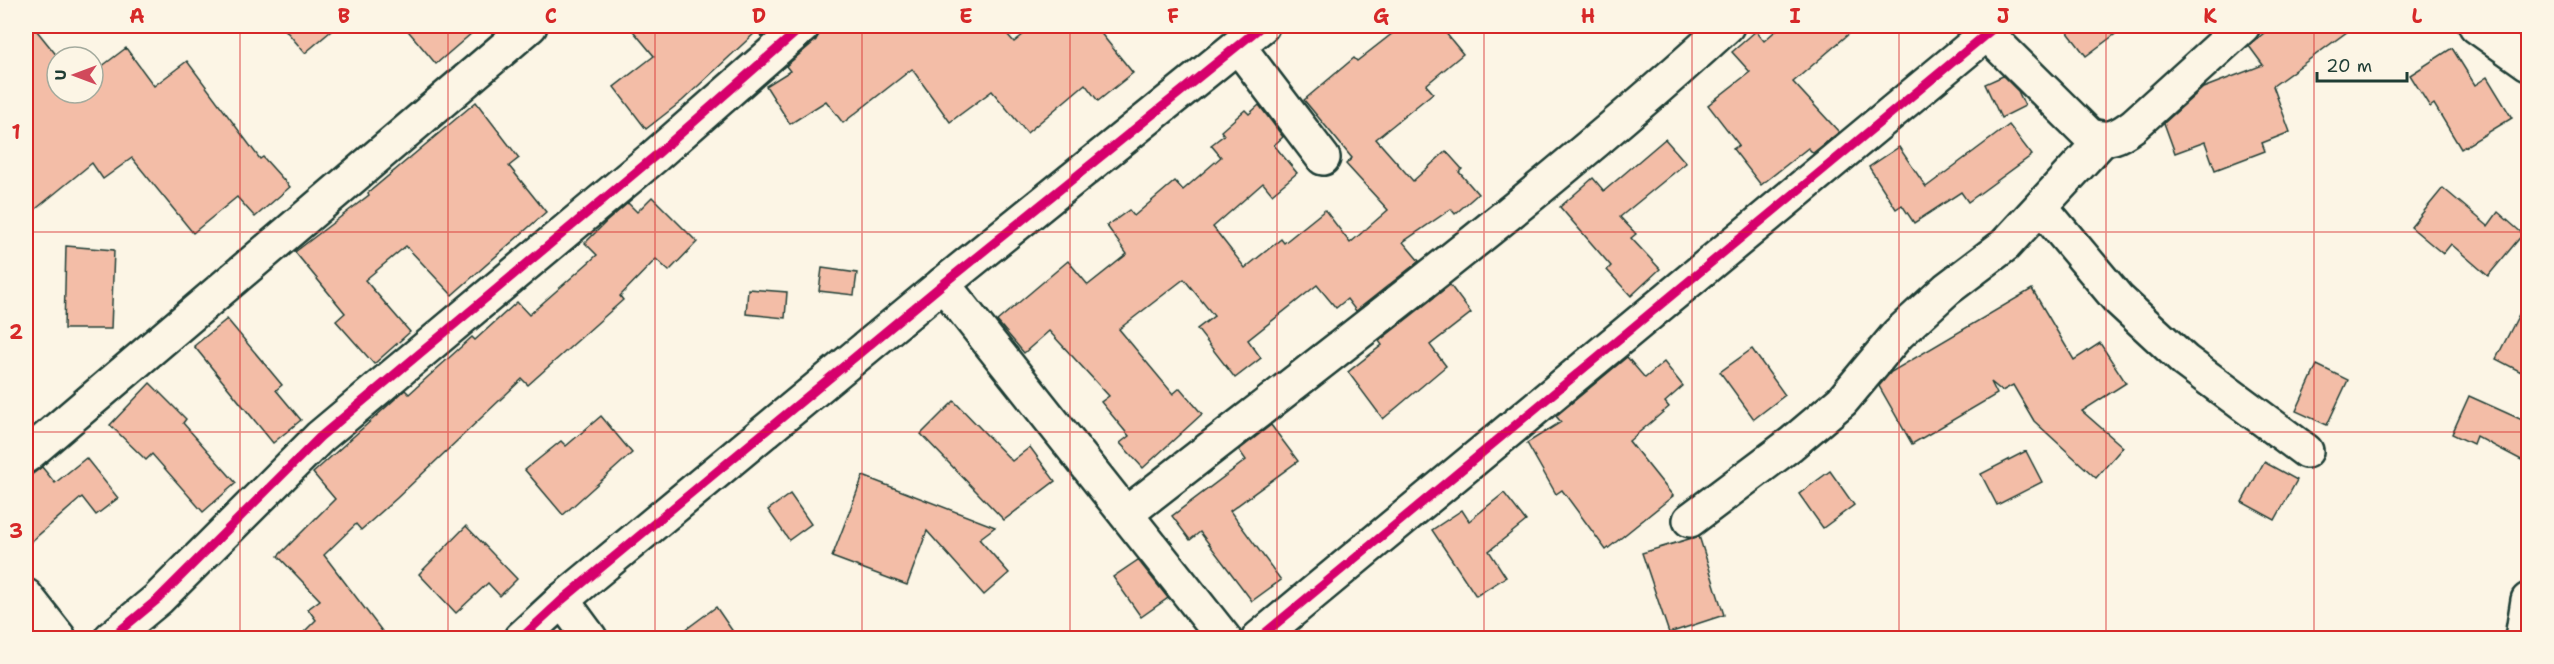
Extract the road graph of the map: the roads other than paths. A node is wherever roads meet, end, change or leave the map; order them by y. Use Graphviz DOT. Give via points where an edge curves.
graph roads {
  1 [pos="530,26"];
  2 [pos="803,26"];
  3 [pos="1727,26"];
  4 [pos="2243,26"];
  5 [pos="2476,26"];
  6 [pos="1988,28"];
  7 [pos="1250,36"];
  8 [pos="2529,63"];
  9 [pos="2102,140"];
  10 [pos="1323,158"];
  11 [pos="2041,207"];
  12 [pos="943,284"];
  13 [pos="2306,451"];
  14 [pos="26,456"];
  15 [pos="1126,514"];
  16 [pos="1690,520"];
  17 [pos="26,596"];
  18 [pos="562,600"];
  19 [pos="2529,600"];
  20 [pos="59,639"];
  21 [pos="111,639"];
  22 [pos="521,639"];
  23 [pos="590,639"];
  24 [pos="1224,639"];
  25 [pos="1259,639"];
  26 [pos="2522,639"];
  1 -- 14 [label="street"];
  2 -- 21 [label="street" via="655,156 320,437 158,599"];
  3 -- 15 [label="street" via="1506,215"];
  4 -- 9 [label="street" via="2120,136"];
  5 -- 8 [label="street"];
  6 -- 9 [label="street" via="2089,135"];
  6 -- 25 [label="street"];
  7 -- 10 [label="street"];
  7 -- 12 [label="street"];
  9 -- 11 [label="street"];
  11 -- 13 [label="street" via="2118,299 2185,361"];
  11 -- 16 [label="street" via="2005,245 1947,289 1898,334 1842,401"];
  12 -- 15 [label="street"];
  12 -- 18 [label="street"];
  15 -- 24 [label="street"];
  17 -- 20 [label="street"];
  18 -- 22 [label="street"];
  18 -- 23 [label="street"];
  19 -- 26 [label="street"];
}
